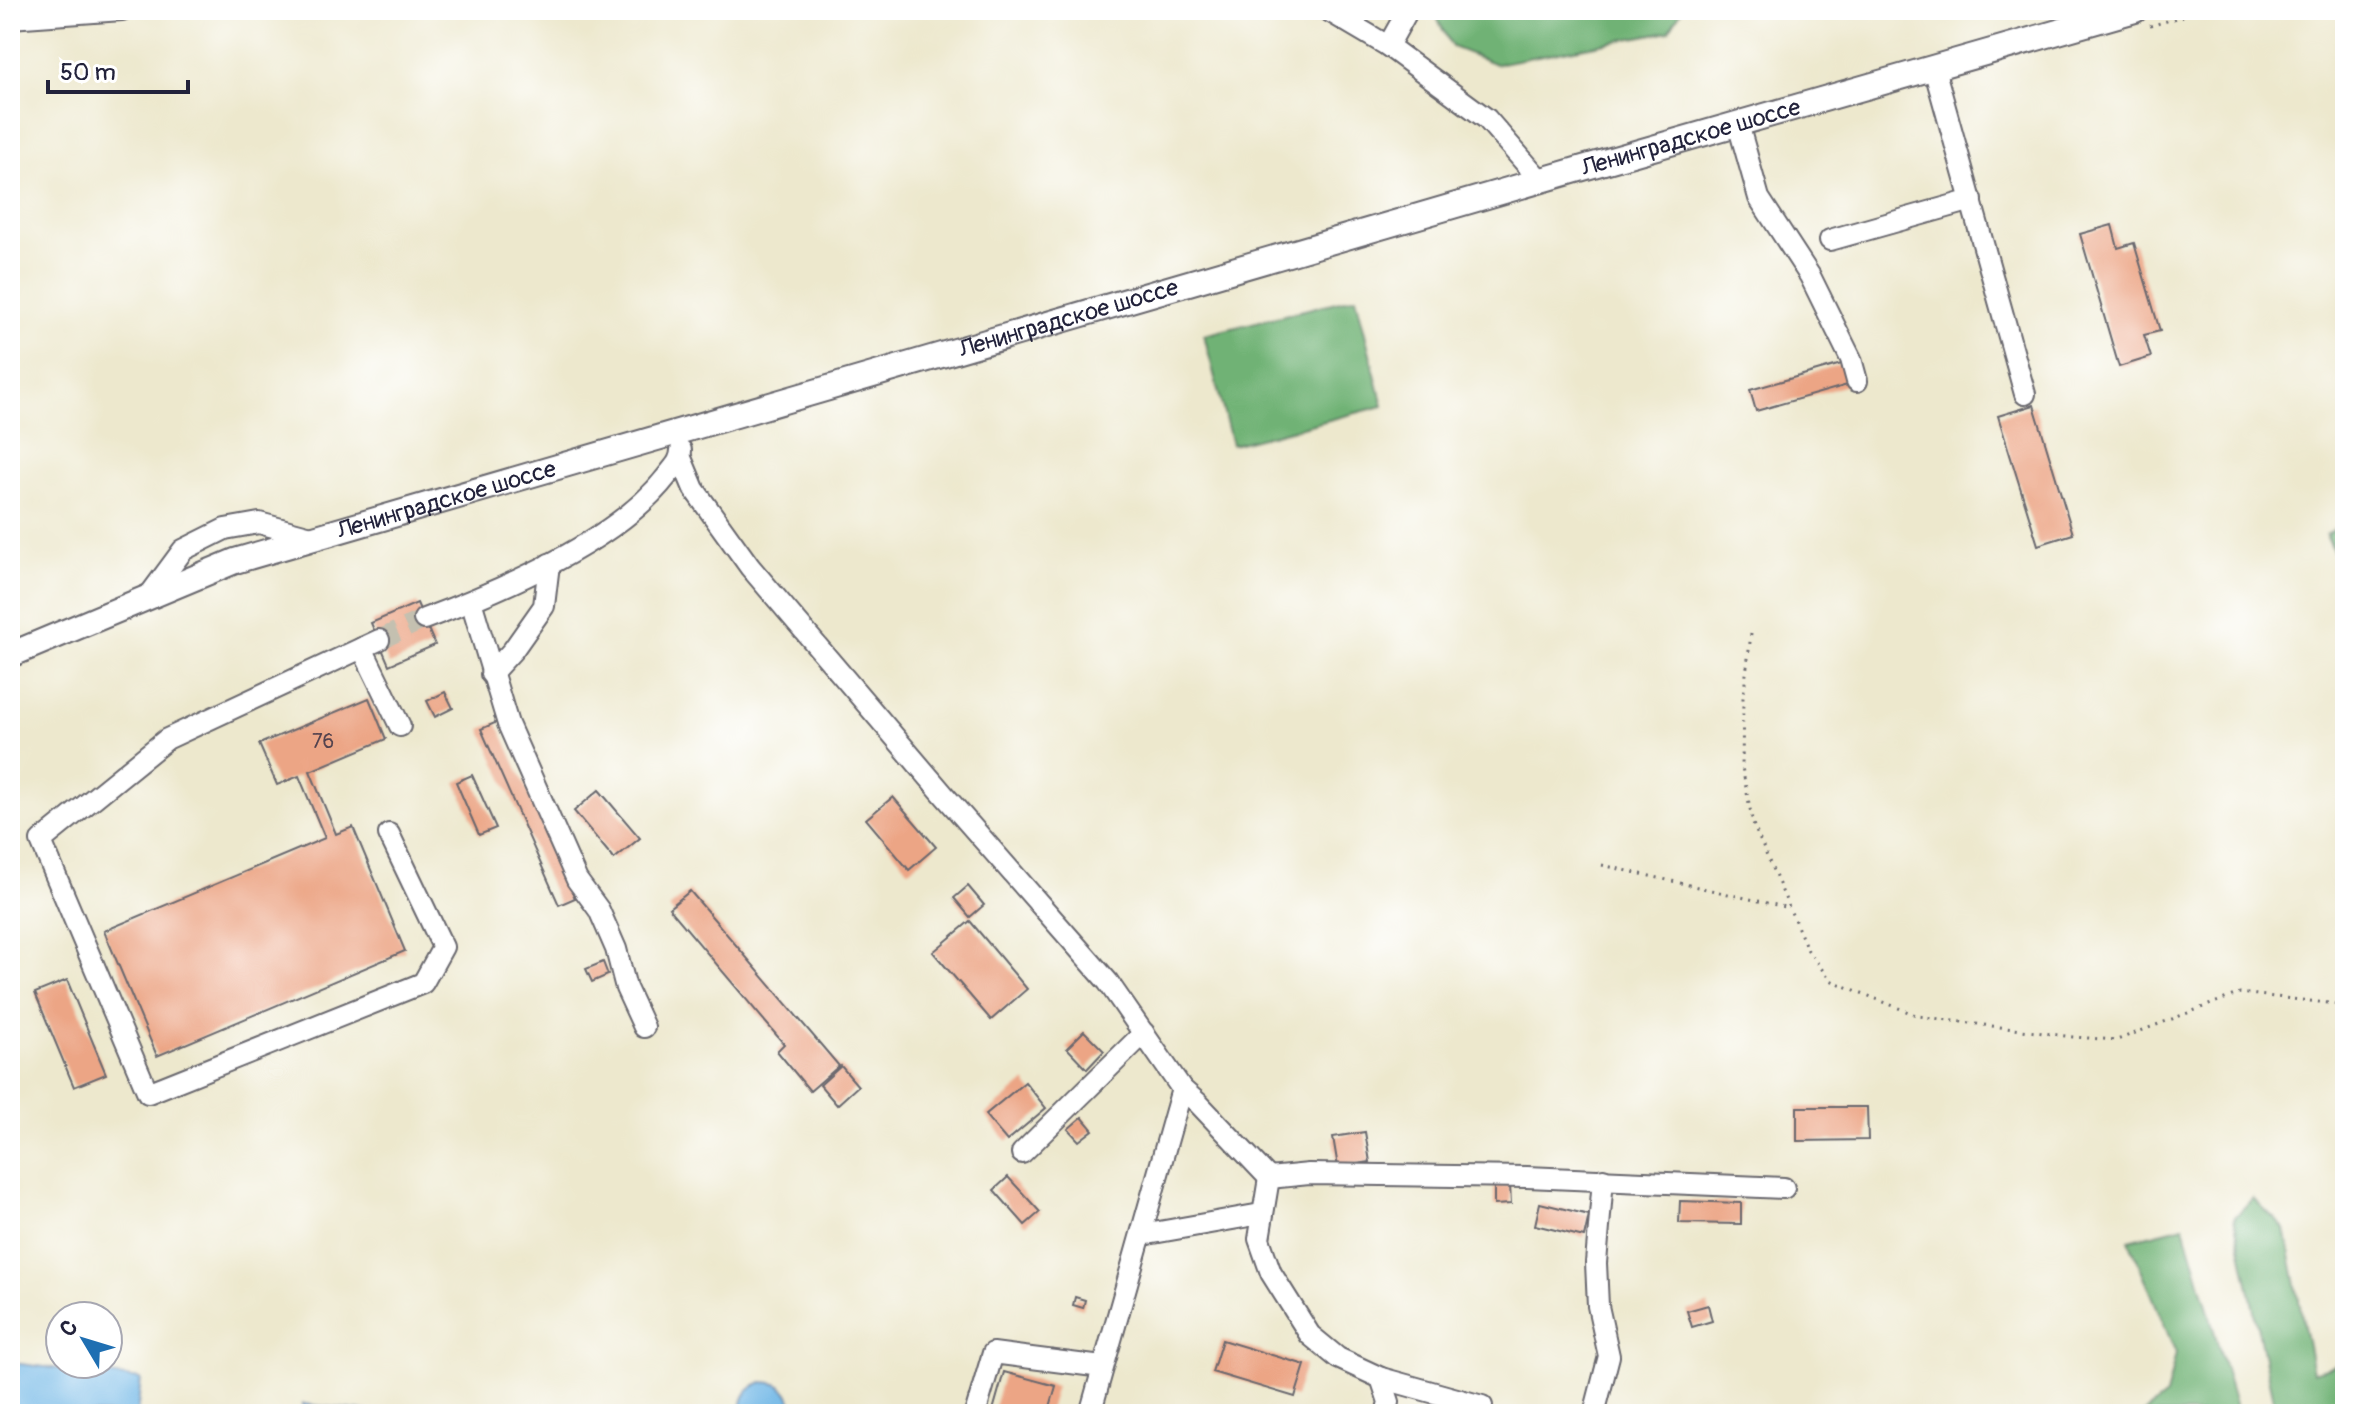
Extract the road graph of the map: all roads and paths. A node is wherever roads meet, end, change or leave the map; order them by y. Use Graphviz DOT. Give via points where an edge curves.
graph roads {
  1 [pos="122,10"];
  2 [pos="1327,10"];
  3 [pos="1408,10"];
  4 [pos="2135,10"];
  5 [pos="10,18"];
  6 [pos="1388,46"];
  7 [pos="1934,68"];
  8 [pos="1738,124"];
  9 [pos="1540,180"];
  10 [pos="1972,200"];
  11 [pos="1830,240"];
  12 [pos="1857,381"];
  13 [pos="2025,394"];
  14 [pos="682,431"];
  15 [pos="681,458"];
  16 [pos="315,538"];
  17 [pos="549,564"];
  18 [pos="149,596"];
  19 [pos="471,601"];
  20 [pos="424,619"];
  21 [pos="1751,634"];
  22 [pos="10,655"];
  23 [pos="491,674"];
  24 [pos="400,726"];
  25 [pos="389,834"];
  26 [pos="1602,865"];
  27 [pos="1789,908"];
  28 [pos="2345,1005"];
  29 [pos="644,1027"];
  30 [pos="1144,1033"];
  31 [pos="1182,1089"];
  32 [pos="1022,1153"];
  33 [pos="1269,1178"];
  34 [pos="1603,1179"];
  35 [pos="1784,1188"];
  36 [pos="1261,1214"];
  37 [pos="1142,1235"];
  38 [pos="1102,1367"];
  39 [pos="1381,1378"];
  40 [pos="1482,1406"];
  41 [pos="975,1414"];
  42 [pos="1090,1414"];
  43 [pos="1386,1414"];
  44 [pos="1594,1414"];
  1 -- 5 [label="street"];
  2 -- 6 [label="street"];
  3 -- 6 [label="street"];
  4 -- 7 [label="main road, Ленинградское шоссе"];
  6 -- 9 [label="street" via="1487,119"];
  7 -- 8 [label="main road, Ленинградское шоссе"];
  7 -- 10 [label="street"];
  8 -- 9 [label="main road, Ленинградское шоссе"];
  8 -- 12 [label="street" via="1759,198 1810,276"];
  9 -- 14 [label="main road, Ленинградское шоссе"];
  10 -- 11 [label="street"];
  10 -- 13 [label="street"];
  14 -- 15 [label="street"];
  14 -- 16 [label="main road, Ленинградское шоссе"];
  15 -- 17 [label="street" via="658,488 613,527"];
  15 -- 30 [label="street" via="694,489 750,567 1059,923"];
  16 -- 18 [label="main road, Ленинградское шоссе" via="235,561"];
  16 -- 18 [label="street" via="259,523 225,529 183,550"];
  17 -- 19 [label="street"];
  17 -- 23 [label="street" via="544,606"];
  18 -- 22 [label="main road, Ленинградское шоссе"];
  19 -- 20 [label="street"];
  19 -- 23 [label="street"];
  21 -- 27 [label="path" via="1742,767 1753,824"];
  23 -- 29 [label="street" via="577,880 599,910 616,949"];
  24 -- 25 [label="street" via="370,644 167,739 41,841 148,1093 423,983 443,947"];
  26 -- 27 [label="path"];
  27 -- 28 [label="path" via="1807,949 1830,980 1918,1016 2117,1040 2240,993"];
  30 -- 31 [label="street"];
  30 -- 32 [label="street"];
  31 -- 33 [label="street"];
  31 -- 37 [label="street"];
  33 -- 34 [label="street" via="1309,1174"];
  33 -- 36 [label="street"];
  34 -- 35 [label="street"];
  34 -- 44 [label="street" via="1596,1263 1609,1356"];
  36 -- 37 [label="street"];
  36 -- 39 [label="street" via="1259,1239 1271,1273 1310,1335 1338,1358"];
  37 -- 38 [label="street"];
  38 -- 41 [label="street" via="993,1353"];
  38 -- 42 [label="street"];
  39 -- 40 [label="street"];
  39 -- 43 [label="street" via="1389,1402"];
}
